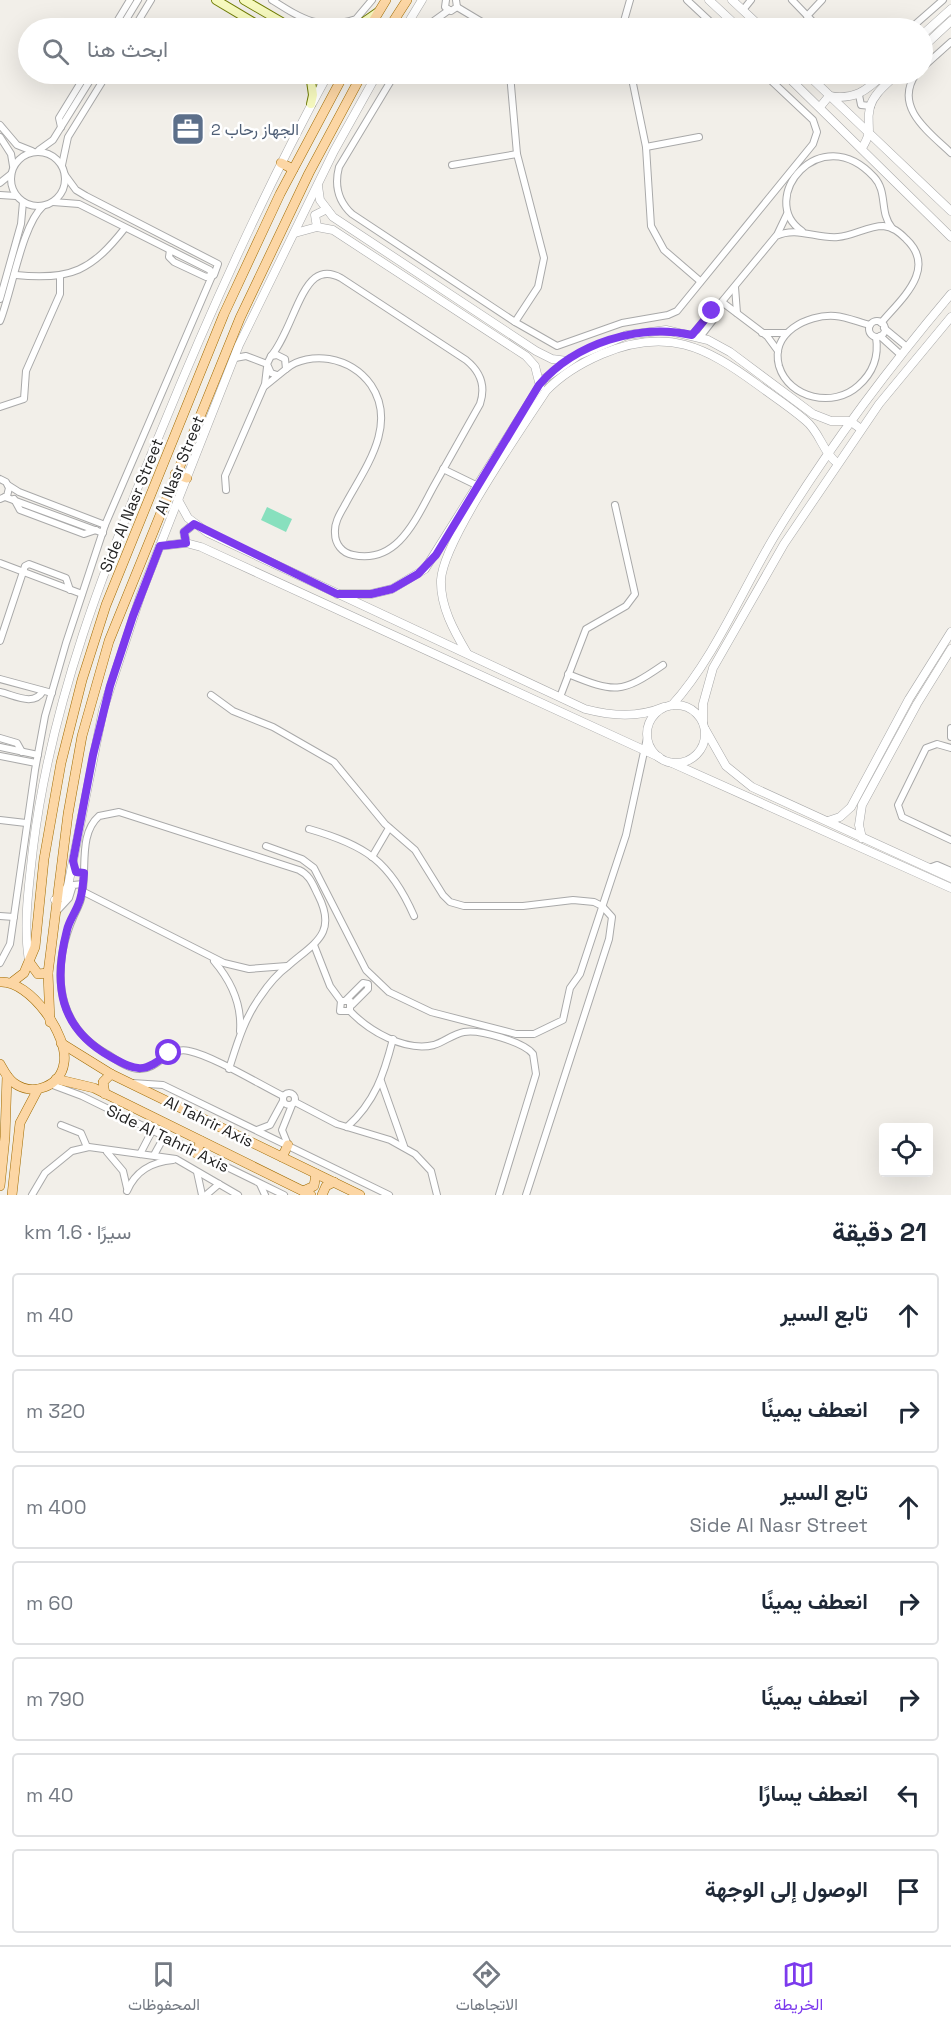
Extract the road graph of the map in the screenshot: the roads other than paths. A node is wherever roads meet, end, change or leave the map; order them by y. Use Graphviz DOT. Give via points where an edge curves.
graph roads {
  1 [pos="130,0"];
  2 [pos="138,0"];
  3 [pos="151,0"];
  4 [pos="216,0"];
  5 [pos="244,0"];
  6 [pos="272,0"];
  7 [pos="372,0"];
  8 [pos="386,0"];
  9 [pos="407,0"];
  10 [pos="422,0"];
  11 [pos="438,0"];
  12 [pos="632,0"];
  13 [pos="687,0"];
  14 [pos="709,0"];
  15 [pos="734,0"];
  16 [pos="751,0"];
  17 [pos="792,0"];
  18 [pos="822,0"];
  19 [pos="943,0"];
  20 [pos="457,3"];
  21 [pos="934,3"];
  22 [pos="256,4"];
  23 [pos="447,5"];
  24 [pos="951,9"];
  25 [pos="743,10"];
  26 [pos="378,11"];
  27 [pos="807,16"];
  28 [pos="119,18"];
  29 [pos="127,18"];
  30 [pos="140,18"];
  31 [pos="246,18"];
  32 [pos="277,18"];
  33 [pos="302,18"];
  34 [pos="358,18"];
  35 [pos="369,18"];
  36 [pos="374,18"];
  37 [pos="395,18"];
  38 [pos="411,18"];
  39 [pos="434,18"];
  40 [pos="478,18"];
  41 [pos="625,18"];
  42 [pos="706,18"];
  43 [pos="728,18"];
  44 [pos="751,18"];
  45 [pos="920,18"];
  46 [pos="951,21"];
  47 [pos="933,25"];
  48 [pos="933,38"];
  49 [pos="951,42"];
  50 [pos="933,58"];
  51 [pos="80,84"];
  52 [pos="88,84"];
  53 [pos="101,84"];
  54 [pos="311,84"];
  55 [pos="323,84"];
  56 [pos="339,84"];
  57 [pos="357,84"];
  58 [pos="371,84"];
  59 [pos="390,84"];
  60 [pos="511,84"];
  61 [pos="633,84"];
  62 [pos="775,84"];
  63 [pos="796,84"];
  64 [pos="817,84"];
  65 [pos="872,84"];
  66 [pos="887,84"];
  67 [pos="912,84"];
  68 [pos="859,95"];
  69 [pos="829,96"];
  70 [pos="312,104"];
  71 [pos="871,106"];
  72 [pos="820,107"];
  73 [pos="0,126"];
  74 [pos="61,127"];
  75 [pos="871,133"];
  76 [pos="0,137"];
  77 [pos="699,137"];
  78 [pos="646,147"];
  79 [pos="862,148"];
  80 [pos="35,151"];
  81 [pos="951,153"];
  82 [pos="517,154"];
  83 [pos="281,164"];
  84 [pos="452,165"];
  85 [pos="62,166"];
  86 [pos="293,169"];
  87 [pos="12,170"];
  88 [pos="65,175"];
  89 [pos="0,183"];
  90 [pos="318,184"];
  91 [pos="0,195"];
  92 [pos="16,196"];
  93 [pos="23,202"];
  94 [pos="53,202"];
  95 [pos="44,206"];
  96 [pos="883,207"];
  97 [pos="109,208"];
  98 [pos="325,210"];
  99 [pos="951,211"];
  100 [pos="787,214"];
  101 [pos="104,217"];
  102 [pos="317,227"];
  103 [pos="125,228"];
  104 [pos="892,228"];
  105 [pos="870,229"];
  106 [pos="154,230"];
  107 [pos="801,231"];
  108 [pos="295,233"];
  109 [pos="776,236"];
  110 [pos="951,237"];
  111 [pos="149,240"];
  112 [pos="170,250"];
  113 [pos="201,253"];
  114 [pos="196,263"];
  115 [pos="16,275"];
  116 [pos="60,276"];
  117 [pos="212,276"];
  118 [pos="700,281"];
  119 [pos="735,285"];
  120 [pos="951,294"];
  121 [pos="0,299"];
  122 [pos="722,302"];
  123 [pos="737,313"];
  124 [pos="951,317"];
  125 [pos="0,321"];
  126 [pos="514,322"];
  127 [pos="870,325"];
  128 [pos="883,325"];
  129 [pos="762,332"];
  130 [pos="786,333"];
  131 [pos="696,336"];
  132 [pos="878,337"];
  133 [pos="283,340"];
  134 [pos="239,345"];
  135 [pos="906,347"];
  136 [pos="778,351"];
  137 [pos="901,355"];
  138 [pos="544,356"];
  139 [pos="235,358"];
  140 [pos="284,358"];
  141 [pos="567,361"];
  142 [pos="268,362"];
  143 [pos="299,362"];
  144 [pos="535,366"];
  145 [pos="574,368"];
  146 [pos="286,369"];
  147 [pos="277,375"];
  148 [pos="539,385"];
  149 [pos="263,389"];
  150 [pos="546,392"];
  151 [pos="0,407"];
  152 [pos="850,421"];
  153 [pos="861,429"];
  154 [pos="826,454"];
  155 [pos="837,462"];
  156 [pos="443,469"];
  157 [pos="175,474"];
  158 [pos="1,478"];
  159 [pos="187,478"];
  160 [pos="8,485"];
  161 [pos="478,486"];
  162 [pos="226,490"];
  163 [pos="2,498"];
  164 [pos="14,499"];
  165 [pos="178,500"];
  166 [pos="615,505"];
  167 [pos="82,516"];
  168 [pos="79,524"];
  169 [pos="194,524"];
  170 [pos="105,525"];
  171 [pos="99,531"];
  172 [pos="186,543"];
  173 [pos="160,546"];
  174 [pos="0,563"];
  175 [pos="22,572"];
  176 [pos="82,594"];
  177 [pos="337,594"];
  178 [pos="951,632"];
  179 [pos="0,641"];
  180 [pos="948,649"];
  181 [pos="467,653"];
  182 [pos="663,665"];
  183 [pos="568,674"];
  184 [pos="0,679"];
  185 [pos="43,691"];
  186 [pos="0,692"];
  187 [pos="52,693"];
  188 [pos="211,695"];
  189 [pos="560,697"];
  190 [pos="668,706"];
  191 [pos="704,726"];
  192 [pos="951,728"];
  193 [pos="951,737"];
  194 [pos="0,738"];
  195 [pos="647,738"];
  196 [pos="3,748"];
  197 [pos="951,748"];
  198 [pos="645,751"];
  199 [pos="22,752"];
  200 [pos="38,755"];
  201 [pos="2,756"];
  202 [pos="658,757"];
  203 [pos="36,763"];
  204 [pos="672,763"];
  205 [pos="0,820"];
  206 [pos="827,821"];
  207 [pos="26,823"];
  208 [pos="388,828"];
  209 [pos="309,829"];
  210 [pos="822,829"];
  211 [pos="863,838"];
  212 [pos="951,840"];
  213 [pos="266,846"];
  214 [pos="859,846"];
  215 [pos="372,857"];
  216 [pos="73,861"];
  217 [pos="929,868"];
  218 [pos="951,871"];
  219 [pos="84,873"];
  220 [pos="951,878"];
  221 [pos="82,887"];
  222 [pos="951,888"];
  223 [pos="55,900"];
  224 [pos="602,906"];
  225 [pos="54,915"];
  226 [pos="0,916"];
  227 [pos="414,916"];
  228 [pos="14,917"];
  229 [pos="314,945"];
  230 [pos="212,958"];
  231 [pos="0,963"];
  232 [pos="30,963"];
  233 [pos="288,966"];
  234 [pos="48,973"];
  235 [pos="0,982"];
  236 [pos="11,983"];
  237 [pos="343,1000"];
  238 [pos="351,1008"];
  239 [pos="50,1022"];
  240 [pos="239,1038"];
  241 [pos="393,1039"];
  242 [pos="61,1043"];
  243 [pos="0,1064"];
  244 [pos="229,1069"];
  245 [pos="111,1074"];
  246 [pos="7,1076"];
  247 [pos="381,1081"];
  248 [pos="53,1082"];
  249 [pos="131,1083"];
  250 [pos="87,1086"];
  251 [pos="38,1089"];
  252 [pos="105,1094"];
  253 [pos="82,1096"];
  254 [pos="283,1099"];
  255 [pos="294,1103"];
  256 [pos="7,1108"];
  257 [pos="27,1108"];
  258 [pos="61,1125"];
  259 [pos="348,1127"];
  260 [pos="257,1130"];
  261 [pos="152,1131"];
  262 [pos="164,1137"];
  263 [pos="201,1141"];
  264 [pos="288,1145"];
  265 [pos="87,1147"];
  266 [pos="404,1147"];
  267 [pos="105,1150"];
  268 [pos="123,1153"];
  269 [pos="196,1153"];
  270 [pos="140,1154"];
  271 [pos="152,1155"];
  272 [pos="282,1157"];
  273 [pos="176,1159"];
  274 [pos="120,1164"];
  275 [pos="149,1165"];
  276 [pos="123,1171"];
  277 [pos="197,1172"];
  278 [pos="316,1173"];
  279 [pos="136,1175"];
  280 [pos="334,1182"];
  281 [pos="260,1183"];
  282 [pos="219,1184"];
  283 [pos="0,1186"];
  284 [pos="127,1193"];
  285 [pos="307,1193"];
  286 [pos="12,1195"];
  287 [pos="32,1195"];
  288 [pos="204,1195"];
  289 [pos="238,1195"];
  290 [pos="265,1195"];
  291 [pos="284,1195"];
  292 [pos="322,1195"];
  293 [pos="360,1195"];
  294 [pos="389,1195"];
  295 [pos="437,1195"];
  296 [pos="499,1195"];
  297 [pos="526,1195"];
  1 -- 28 [label="street"];
  2 -- 29 [label="street"];
  3 -- 30 [label="street"];
  4 -- 31 [label="main road"];
  5 -- 22 [label="main road"];
  6 -- 33 [label="street"];
  7 -- 34 [label="street"];
  8 -- 26 [label="main road"];
  9 -- 37 [label="main road"];
  10 -- 38 [label="street"];
  11 -- 23 [label="street"];
  12 -- 41 [label="street"];
  13 -- 42 [label="street"];
  14 -- 43 [label="street"];
  15 -- 25 [label="street"];
  16 -- 25 [label="street"];
  17 -- 27 [label="street"];
  18 -- 27 [label="street"];
  19 -- 21 [label="street"];
  20 -- 23 [label="street"];
  20 -- 40 [label="street"];
  21 -- 45 [label="street"];
  22 -- 32 [label="main road"];
  23 -- 39 [label="street"];
  24 -- 47 [label="street"];
  25 -- 44 [label="street"];
  26 -- 35 [label="main road"];
  26 -- 36 [label="main road"];
  46 -- 48 [label="street"];
  49 -- 50 [label="street"];
  51 -- 74 [label="street" via="59,118"];
  52 -- 74 [label="street"];
  53 -- 85 [label="street" via="68,136"];
  54 -- 70 [label="main road"];
  55 -- 70 [label="street, Side Al Nasr Street"];
  56 -- 86 [label="main road, Al Nasr Street"];
  57 -- 157 [label="main road, Al Nasr Street" via="260,276"];
  58 -- 90 [label="street"];
  59 -- 126 [label="street" via="339,167 336,184 341,201 352,214"];
  60 -- 82 [label="street"];
  61 -- 78 [label="street"];
  62 -- 118 [label="street" via="813,120 816,136"];
  63 -- 72 [label="street"];
  64 -- 69 [label="street"];
  65 -- 68 [label="street"];
  66 -- 71 [label="street"];
  67 -- 81 [label="street" via="912,113"];
  68 -- 69 [label="street"];
  68 -- 71 [label="street" via="861,105"];
  69 -- 72 [label="street"];
  69 -- 75 [label="street"];
  70 -- 83 [label="street, Side Al Nasr Street"];
  71 -- 75 [label="street"];
  72 -- 79 [label="street"];
  73 -- 80 [label="street" via="17,144"];
  74 -- 80 [label="street" via="49,144"];
  75 -- 79 [label="street"];
  75 -- 99 [label="street"];
  76 -- 87 [label="street" via="10,153"];
  77 -- 78 [label="street"];
  78 -- 118 [label="street" via="654,235 664,250"];
  79 -- 110 [label="street"];
  80 -- 85 [label="street" via="52,155"];
  80 -- 87 [label="street" via="23,156"];
  82 -- 84 [label="street"];
  82 -- 126 [label="street" via="544,258 538,286"];
  83 -- 86 [label="main road"];
  83 -- 232 [label="street, Side Al Nasr Street" via="173,402 118,534 83,633 39,804 25,922"];
  85 -- 88 [label="street"];
  86 -- 232 [label="main road, Al Nasr Street" via="207,353 98,630 61,763 44,859 37,939"];
  87 -- 89 [label="street"];
  87 -- 92 [label="street"];
  88 -- 94 [label="street" via="63,190"];
  88 -- 97 [label="street" via="81,193"];
  90 -- 98 [label="street"];
  90 -- 108 [label="street"];
  91 -- 92 [label="street"];
  92 -- 93 [label="street"];
  93 -- 95 [label="street"];
  93 -- 121 [label="street" via="21,224"];
  94 -- 95 [label="street"];
  94 -- 101 [label="street" via="74,203"];
  95 -- 115 [label="street" via="28,226"];
  96 -- 100 [label="street" via="882,191 874,177 853,159 833,155 808,164 792,182 785,200"];
  96 -- 104 [label="street"];
  96 -- 105 [label="street"];
  97 -- 101 [label="street"];
  97 -- 106 [label="street"];
  98 -- 102 [label="street" via="315,215"];
  98 -- 138 [label="street"];
  100 -- 107 [label="street"];
  100 -- 109 [label="street"];
  101 -- 103 [label="street"];
  102 -- 108 [label="street"];
  102 -- 144 [label="street" via="333,230 526,356"];
  103 -- 111 [label="street"];
  103 -- 116 [label="street" via="94,262"];
  104 -- 105 [label="street"];
  104 -- 128 [label="street" via="915,250 919,270 915,282"];
  105 -- 107 [label="street" via="836,238"];
  106 -- 111 [label="street"];
  106 -- 113 [label="street"];
  107 -- 109 [label="street"];
  108 -- 134 [label="street"];
  109 -- 119 [label="street"];
  111 -- 112 [label="street"];
  112 -- 114 [label="street"];
  112 -- 117 [label="street" via="174,262 206,277"];
  113 -- 114 [label="street"];
  113 -- 117 [label="street" via="218,262"];
  114 -- 117 [label="street" via="210,270"];
  115 -- 116 [label="street"];
  115 -- 125 [label="street"];
  116 -- 151 [label="street" via="60,294 26,371 24,399"];
  117 -- 170 [label="street"];
  118 -- 126 [label="street" via="672,314 622,323 562,346 552,345"];
  119 -- 122 [label="street"];
  119 -- 123 [label="street"];
  120 -- 135 [label="street"];
  122 -- 123 [label="street"];
  122 -- 131 [label="street" via="715,310 717,315"];
  123 -- 129 [label="street"];
  124 -- 153 [label="street"];
  127 -- 128 [label="street" via="875,321"];
  127 -- 130 [label="street" via="828,316 802,322"];
  127 -- 132 [label="street" via="870,334"];
  128 -- 132 [label="street"];
  128 -- 135 [label="street"];
  129 -- 130 [label="street"];
  129 -- 136 [label="street"];
  130 -- 136 [label="street"];
  131 -- 141 [label="street" via="666,330 627,334"];
  131 -- 152 [label="street" via="730,352 813,414 831,421"];
  132 -- 136 [label="street" via="876,359 867,377 849,393 829,399 809,396 790,383 782,372"];
  132 -- 137 [label="street"];
  133 -- 140 [label="street"];
  133 -- 142 [label="street"];
  133 -- 156 [label="street" via="310,282 328,274 341,278 468,362 479,373 482,397"];
  134 -- 139 [label="street"];
  134 -- 142 [label="street" via="246,353"];
  135 -- 137 [label="street"];
  137 -- 152 [label="street"];
  138 -- 141 [label="street"];
  138 -- 144 [label="street" via="543,366"];
  139 -- 142 [label="street" via="246,356"];
  139 -- 159 [label="street"];
  140 -- 142 [label="street"];
  140 -- 143 [label="street"];
  140 -- 146 [label="street"];
  141 -- 145 [label="street"];
  141 -- 148 [label="street"];
  142 -- 147 [label="street"];
  142 -- 149 [label="street"];
  143 -- 146 [label="street"];
  143 -- 156 [label="street" via="326,358 352,368 372,387 379,404 378,441 336,524 336,538 343,551 367,556 394,547 407,533"];
  144 -- 148 [label="street"];
  145 -- 150 [label="street"];
  145 -- 154 [label="street" via="639,342 672,341 698,348 743,374 806,421 819,436"];
  146 -- 147 [label="street"];
  147 -- 149 [label="street"];
  148 -- 150 [label="street"];
  148 -- 161 [label="street"];
  149 -- 162 [label="street" via="225,476"];
  150 -- 181 [label="street" via="445,561 441,580 443,601"];
  152 -- 153 [label="street"];
  152 -- 154 [label="street"];
  153 -- 155 [label="street"];
  154 -- 155 [label="street"];
  154 -- 190 [label="street" via="694,678"];
  155 -- 191 [label="street" via="712,668 703,704"];
  156 -- 161 [label="street"];
  157 -- 159 [label="main road"];
  157 -- 223 [label="main road, Al Nasr Street" via="119,610 96,684 74,775"];
  158 -- 160 [label="street"];
  159 -- 165 [label="street"];
  160 -- 163 [label="street"];
  160 -- 167 [label="street"];
  161 -- 177 [label="street" via="436,555 418,574 398,587 378,593"];
  163 -- 164 [label="street"];
  164 -- 168 [label="street"];
  164 -- 171 [label="street" via="20,510 84,534"];
  165 -- 169 [label="street"];
  165 -- 173 [label="street"];
  166 -- 183 [label="street" via="634,594 626,606 586,629"];
  167 -- 168 [label="street"];
  167 -- 170 [label="street"];
  168 -- 171 [label="street"];
  169 -- 172 [label="street" via="184,532"];
  169 -- 177 [label="street"];
  170 -- 171 [label="street"];
  171 -- 176 [label="street"];
  172 -- 173 [label="street"];
  172 -- 198 [label="street"];
  173 -- 216 [label="street" via="110,686"];
  174 -- 175 [label="street"];
  175 -- 176 [label="street"];
  175 -- 179 [label="street"];
  176 -- 187 [label="street"];
  177 -- 181 [label="street"];
  178 -- 180 [label="street"];
  180 -- 206 [label="street" via="904,709 851,807 840,817"];
  180 -- 211 [label="street" via="862,805 859,825"];
  181 -- 189 [label="street"];
  182 -- 183 [label="street" via="622,688 596,685"];
  183 -- 189 [label="street"];
  184 -- 185 [label="street"];
  185 -- 186 [label="street" via="31,700"];
  185 -- 187 [label="street"];
  187 -- 200 [label="street"];
  188 -- 208 [label="street" via="233,711 273,727 329,758"];
  189 -- 190 [label="street" via="611,714 638,714"];
  190 -- 191 [label="street" via="687,707"];
  190 -- 195 [label="street" via="649,723"];
  191 -- 204 [label="street" via="699,751 687,761"];
  191 -- 206 [label="street" via="726,766 739,778"];
  192 -- 193 [label="street"];
  194 -- 199 [label="street" via="18,743"];
  195 -- 198 [label="street"];
  195 -- 202 [label="street"];
  196 -- 199 [label="street"];
  196 -- 201 [label="street"];
  197 -- 212 [label="street" via="937,744 926,748 898,806 902,817"];
  198 -- 202 [label="street"];
  198 -- 224 [label="street" via="626,835"];
  199 -- 200 [label="street"];
  200 -- 203 [label="street"];
  201 -- 203 [label="street"];
  202 -- 204 [label="street"];
  203 -- 207 [label="street"];
  204 -- 210 [label="street"];
  205 -- 207 [label="street"];
  206 -- 210 [label="street"];
  206 -- 211 [label="street"];
  207 -- 228 [label="street"];
  208 -- 215 [label="street"];
  208 -- 224 [label="street" via="415,850 443,895 454,904 523,906 573,900"];
  209 -- 215 [label="street" via="348,840"];
  210 -- 214 [label="street"];
  211 -- 214 [label="street"];
  211 -- 217 [label="street"];
  213 -- 224 [label="street" via="302,859 314,868 361,963 383,988 439,1015 521,1035 534,1034 563,1020 570,988 580,974"];
  214 -- 222 [label="street"];
  215 -- 227 [label="street" via="397,882"];
  216 -- 219 [label="street" via="76,872"];
  216 -- 223 [label="street" via="67,890"];
  217 -- 218 [label="street" via="937,865"];
  217 -- 220 [label="street"];
  219 -- 221 [label="street"];
  219 -- 229 [label="street" via="90,826 105,813 119,812 303,872 325,911 324,930"];
  221 -- 225 [label="street" via="73,885 69,898"];
  221 -- 230 [label="street"];
  221 -- 244 [label="street" via="67,929 60,983 65,1007 84,1038 137,1069 150,1067 169,1053 183,1050"];
  223 -- 225 [label="main road, Al Nasr Street"];
  224 -- 297 [label="street" via="612,917 611,931"];
  225 -- 234 [label="main road, Al Nasr Street"];
  226 -- 228 [label="street"];
  228 -- 231 [label="street" via="10,944"];
  229 -- 233 [label="street"];
  229 -- 237 [label="street" via="330,986"];
  230 -- 233 [label="street" via="249,969"];
  230 -- 240 [label="street" via="235,995"];
  232 -- 234 [label="main road" via="38,974"];
  232 -- 236 [label="main road, Al Nasr Street"];
  233 -- 240 [label="street" via="258,999"];
  234 -- 239 [label="main road, Al Nasr Street"];
  235 -- 236 [label="main road"];
  236 -- 239 [label="main road" via="34,996"];
  237 -- 238 [label="street"];
  237 -- 238 [label="street" via="340,1011"];
  237 -- 238 [label="street" via="363,983 368,984"];
  238 -- 241 [label="street" via="370,1028"];
  239 -- 242 [label="main road"];
  240 -- 244 [label="street"];
  241 -- 247 [label="street"];
  241 -- 296 [label="street" via="426,1046 471,1031 523,1044 533,1054 536,1074"];
  242 -- 245 [label="main road, Al Tahrir Axis"];
  242 -- 248 [label="main road" via="64,1064"];
  243 -- 246 [label="main road"];
  244 -- 254 [label="street"];
  245 -- 249 [label="main road, Al Tahrir Axis"];
  245 -- 252 [label="main road" via="103,1082"];
  246 -- 251 [label="main road" via="20,1087"];
  246 -- 256 [label="main road"];
  247 -- 259 [label="street" via="367,1106"];
  247 -- 266 [label="street"];
  248 -- 250 [label="main road, Al Tahrir Axis"];
  248 -- 251 [label="main road"];
  248 -- 253 [label="street, Side Al Tahrir Axis"];
  249 -- 260 [label="street, Side Al Tahrir Axis" via="164,1085"];
  249 -- 272 [label="main road, Al Tahrir Axis"];
  250 -- 252 [label="main road, Al Tahrir Axis"];
  250 -- 253 [label="main road"];
  251 -- 257 [label="main road"];
  252 -- 263 [label="main road, Al Tahrir Axis"];
  253 -- 261 [label="street, Side Al Tahrir Axis"];
  254 -- 255 [label="street" via="285,1105"];
  254 -- 255 [label="street" via="292,1094"];
  254 -- 260 [label="street" via="270,1125"];
  255 -- 259 [label="street"];
  255 -- 264 [label="street" via="282,1130"];
  256 -- 257 [label="main road"];
  256 -- 283 [label="main road"];
  257 -- 286 [label="main road" via="19,1128"];
  258 -- 265 [label="street" via="81,1133"];
  259 -- 266 [label="street"];
  260 -- 264 [label="street, Side Al Tahrir Axis"];
  261 -- 262 [label="street, Side Al Tahrir Axis"];
  261 -- 270 [label="street"];
  262 -- 269 [label="street, Side Al Tahrir Axis"];
  262 -- 271 [label="street"];
  263 -- 269 [label="main road"];
  263 -- 285 [label="main road, Al Tahrir Axis"];
  264 -- 272 [label="main road"];
  264 -- 294 [label="street, Side Al Tahrir Axis"];
  265 -- 267 [label="street"];
  265 -- 287 [label="street" via="72,1151 45,1173"];
  266 -- 295 [label="street" via="427,1166"];
  267 -- 268 [label="street"];
  267 -- 274 [label="street"];
  268 -- 270 [label="street"];
  268 -- 274 [label="street"];
  269 -- 281 [label="street, Side Al Tahrir Axis"];
  270 -- 271 [label="street"];
  271 -- 273 [label="street"];
  271 -- 275 [label="street"];
  272 -- 278 [label="main road, Al Tahrir Axis"];
  273 -- 275 [label="street"];
  273 -- 277 [label="street"];
  274 -- 276 [label="street"];
  275 -- 279 [label="street"];
  276 -- 279 [label="street"];
  276 -- 284 [label="street"];
  277 -- 282 [label="street"];
  277 -- 288 [label="street"];
  278 -- 280 [label="main road, Al Tahrir Axis"];
  278 -- 285 [label="main road" via="314,1186"];
  279 -- 284 [label="street"];
  280 -- 292 [label="main road" via="326,1186"];
  280 -- 293 [label="main road, Al Tahrir Axis"];
  281 -- 290 [label="street"];
  281 -- 291 [label="street, Side Al Tahrir Axis"];
  282 -- 288 [label="street"];
  282 -- 289 [label="street"];
}
